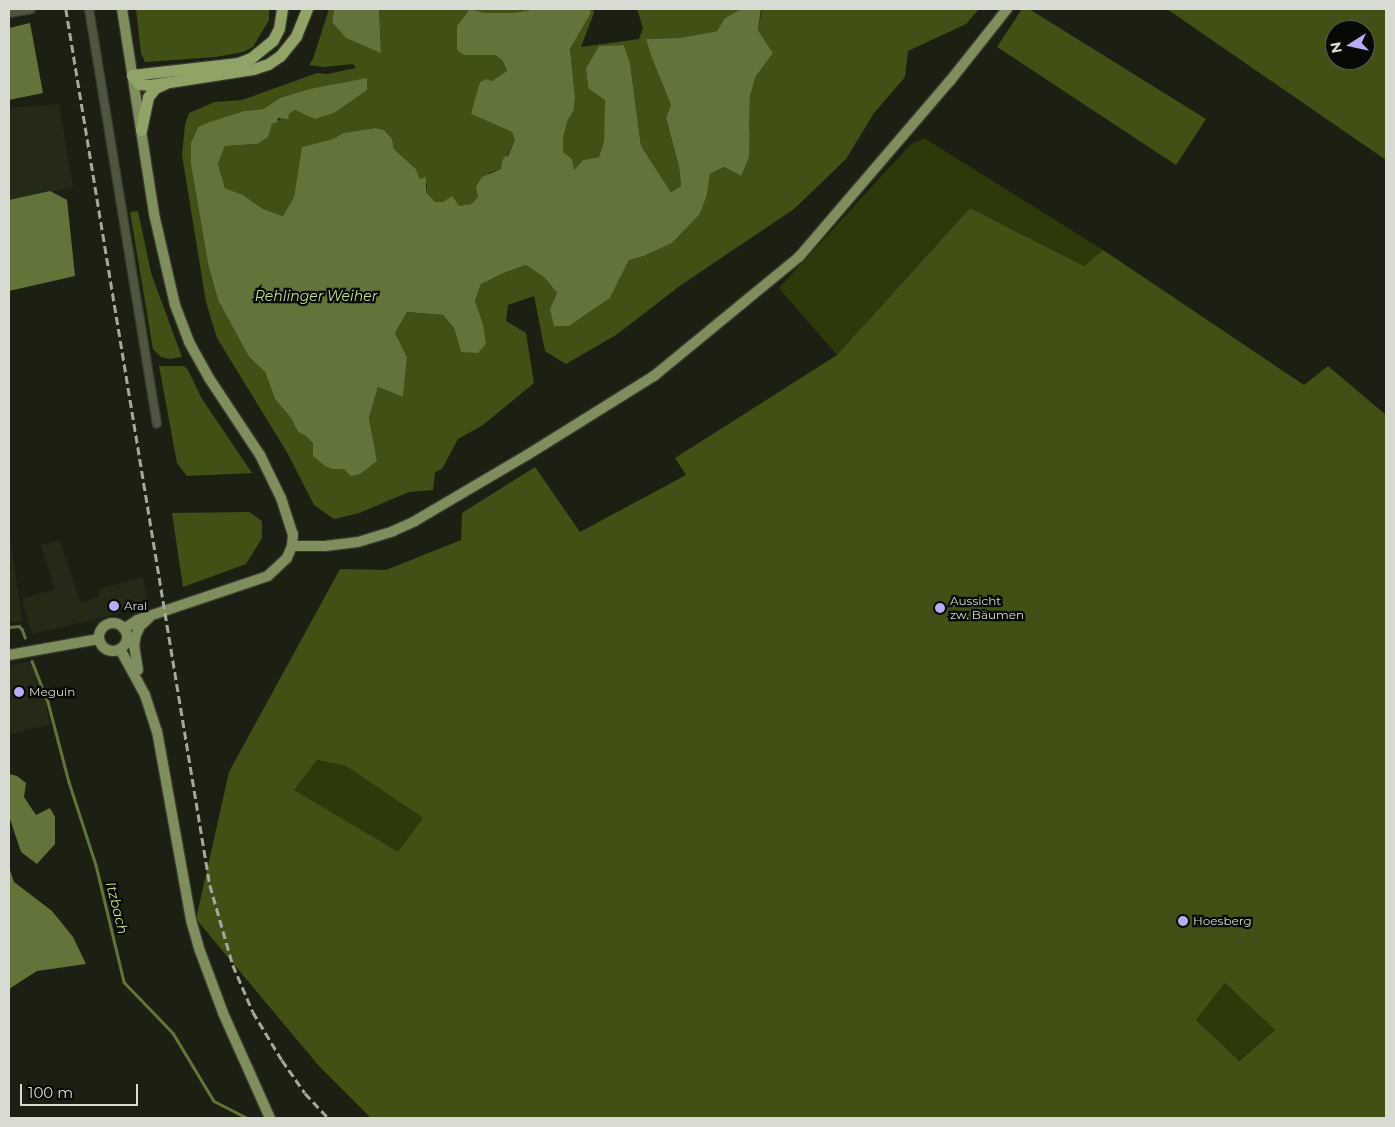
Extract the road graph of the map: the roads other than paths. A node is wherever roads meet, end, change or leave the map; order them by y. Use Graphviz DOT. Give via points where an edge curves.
graph roads {
  1 [pos="31,9"];
  2 [pos="89,9"];
  3 [pos="122,9"];
  4 [pos="282,9"];
  5 [pos="307,9"];
  6 [pos="1008,9"];
  7 [pos="9,13"];
  8 [pos="132,76"];
  9 [pos="168,82"];
  10 [pos="141,130"];
  11 [pos="157,424"];
  12 [pos="292,546"];
  13 [pos="156,614"];
  14 [pos="124,629"];
  15 [pos="99,639"];
  16 [pos="120,649"];
  17 [pos="9,655"];
  18 [pos="142,690"];
  19 [pos="270,1118"];
  1 -- 7 [label="street"];
  2 -- 11 [label="street"];
  3 -- 8 [label="main road"];
  4 -- 8 [label="highway" via="279,28 272,40 251,58 230,64"];
  5 -- 9 [label="highway" via="296,36 280,56 268,64"];
  6 -- 12 [label="main road" via="799,257 654,376 416,521 358,542"];
  8 -- 9 [label="highway" via="139,84"];
  8 -- 10 [label="main road"];
  9 -- 10 [label="highway" via="155,88 148,97"];
  10 -- 12 [label="main road" via="154,214 175,305 209,378 260,456 281,498 293,534"];
  12 -- 13 [label="main road" via="287,558 268,576"];
  13 -- 14 [label="main road" via="137,620"];
  13 -- 18 [label="main road" via="145,620 136,635 135,658"];
  14 -- 15 [label="main road" via="115,624 106,626"];
  14 -- 16 [label="main road" via="127,637"];
  15 -- 16 [label="main road" via="107,650"];
  15 -- 17 [label="main road"];
  16 -- 18 [label="main road"];
  18 -- 19 [label="main road" via="164,760 187,895 200,950 223,1013"];
}
